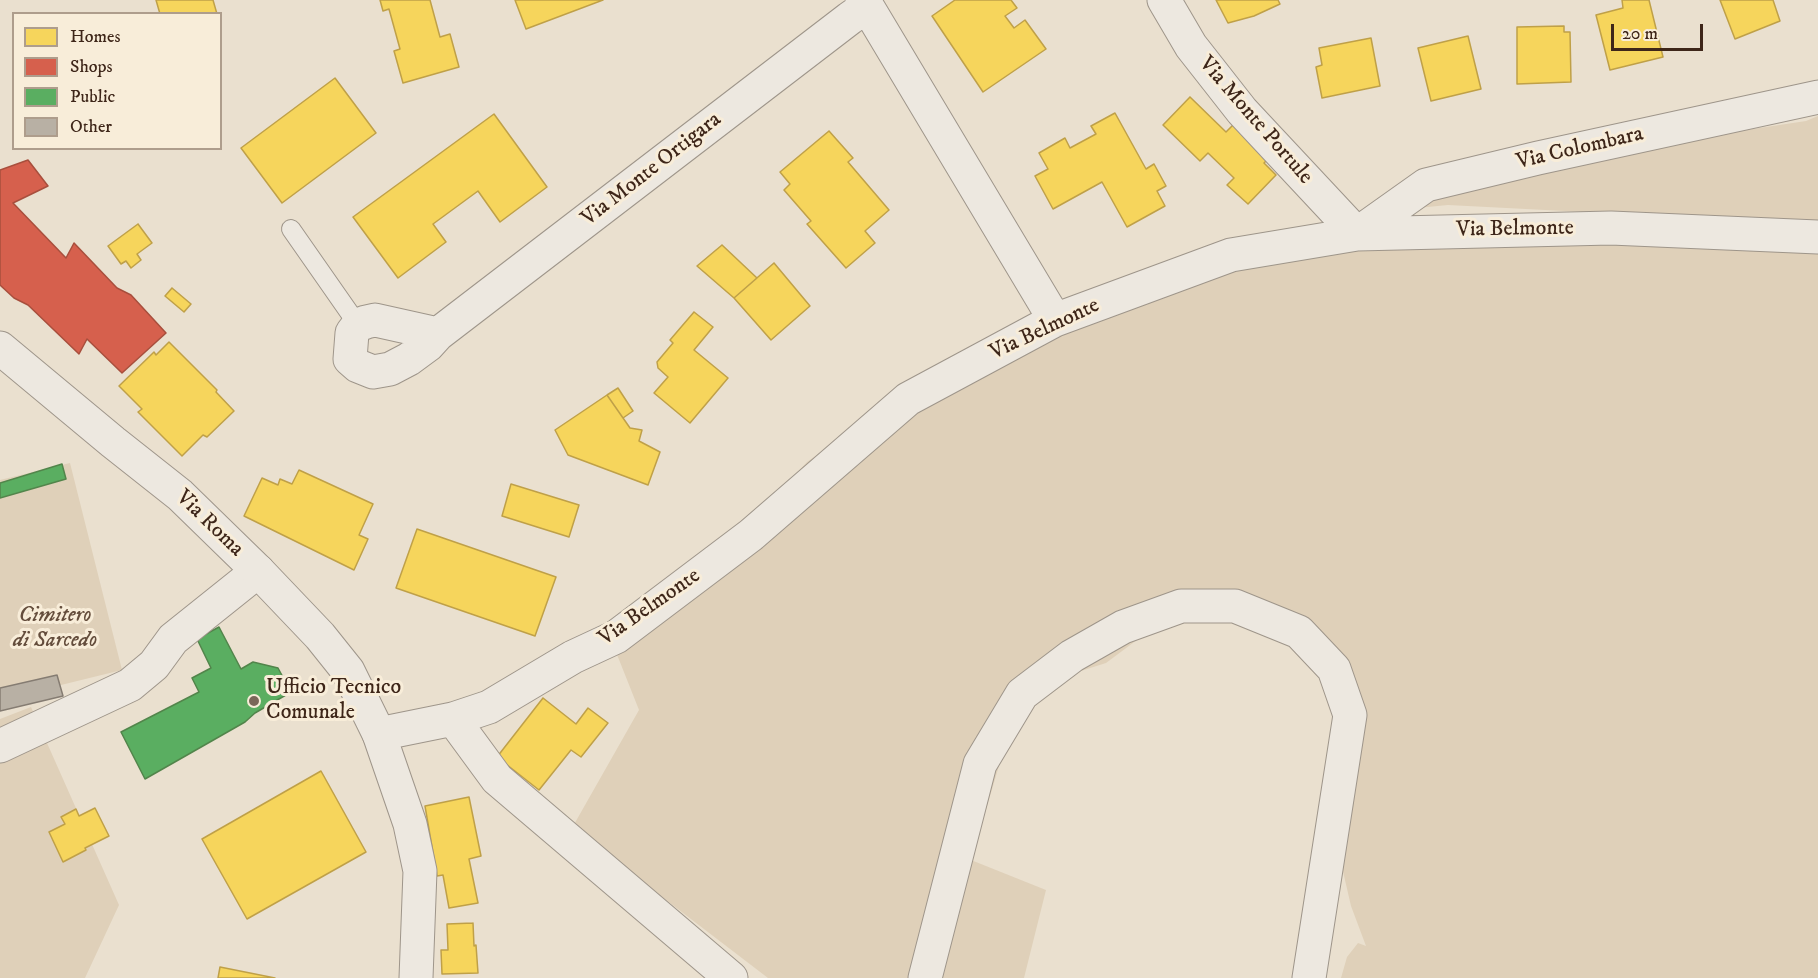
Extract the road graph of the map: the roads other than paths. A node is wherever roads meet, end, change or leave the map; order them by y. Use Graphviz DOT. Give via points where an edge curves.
graph roads {
  1 [pos="1164,0"];
  2 [pos="869,2"];
  3 [pos="1818,97"];
  4 [pos="291,229"];
  5 [pos="1357,234"];
  6 [pos="1818,237"];
  7 [pos="1055,320"];
  8 [pos="358,325"];
  9 [pos="438,334"];
  10 [pos="0,348"];
  11 [pos="258,571"];
  12 [pos="453,719"];
  13 [pos="379,734"];
  14 [pos="0,746"];
  15 [pos="416,978"];
  16 [pos="731,978"];
  17 [pos="925,978"];
  18 [pos="1309,978"];
  1 -- 5 [label="street, Via Monte Portule" via="1191,45 1242,111"];
  2 -- 7 [label="street, Via Monte Ortigara"];
  2 -- 9 [label="street, Via Monte Ortigara"];
  3 -- 5 [label="street, Via Colombara" via="1426,185"];
  4 -- 8 [label="lane"];
  5 -- 6 [label="street, Via Belmonte" via="1611,228"];
  5 -- 7 [label="street, Via Belmonte" via="1231,255"];
  7 -- 12 [label="street, Via Belmonte" via="908,399 751,535 616,637 573,657 489,707"];
  8 -- 9 [label="street" via="375,320"];
  8 -- 9 [label="street, Via Monte Ortigara" via="352,333 350,359 373,372 399,364"];
  10 -- 11 [label="street, Via Roma" via="180,495"];
  11 -- 13 [label="street, Via Roma" via="348,671"];
  11 -- 14 [label="street" via="173,639 154,665 130,685"];
  12 -- 13 [label="street, Via Belmonte"];
  12 -- 16 [label="street" via="497,779"];
  13 -- 15 [label="street, Via Roma" via="410,824 420,871"];
  17 -- 18 [label="street" via="980,764 1022,694 1071,656 1123,627 1181,606 1235,606 1299,632 1334,669 1347,706 1350,715"];
}
